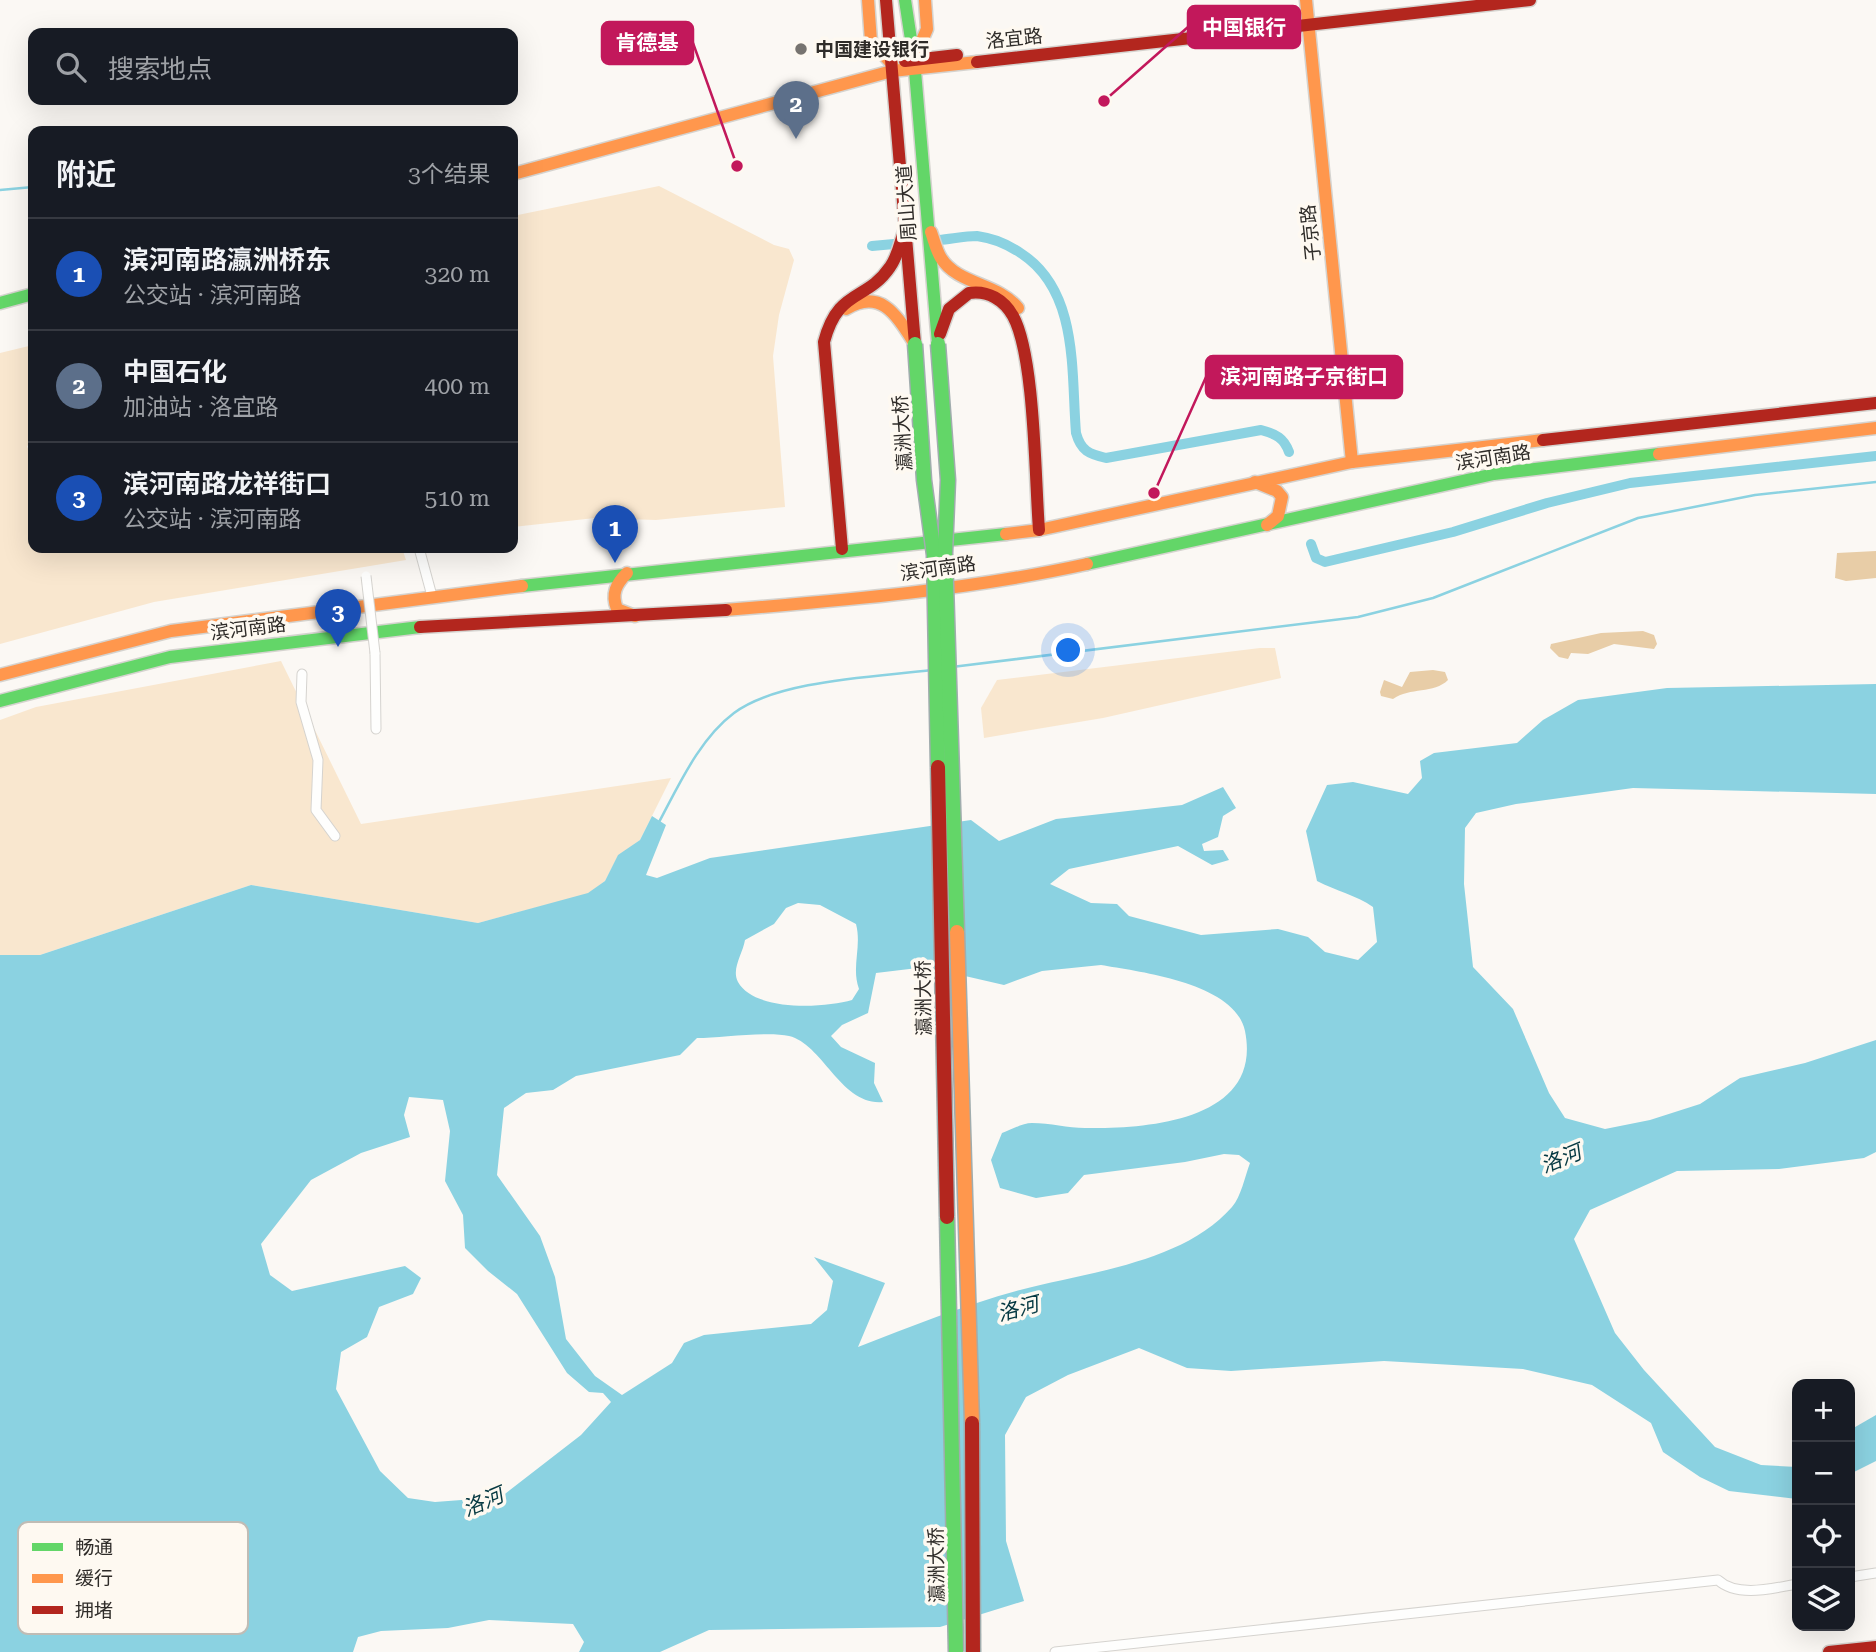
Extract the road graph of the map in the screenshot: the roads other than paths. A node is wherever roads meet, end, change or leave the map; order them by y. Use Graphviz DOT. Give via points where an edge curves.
graph roads {
  1 [pos="867,0"];
  2 [pos="886,0"];
  3 [pos="905,0"];
  4 [pos="925,0"];
  5 [pos="1306,0"];
  6 [pos="1469,0"];
  7 [pos="1530,0"];
  8 [pos="1308,23"];
  9 [pos="915,63"];
  10 [pos="892,67"];
  11 [pos="518,165"];
  12 [pos="518,173"];
  13 [pos="928,221"];
  14 [pos="907,225"];
  15 [pos="28,295"];
  16 [pos="28,302"];
  17 [pos="0,303"];
  18 [pos="0,310"];
  19 [pos="915,344"];
  20 [pos="938,344"];
  21 [pos="828,368"];
  22 [pos="1027,373"];
  23 [pos="1876,403"];
  24 [pos="1876,429"];
  25 [pos="1352,462"];
  26 [pos="1255,482"];
  27 [pos="1267,526"];
  28 [pos="1039,530"];
  29 [pos="842,549"];
  30 [pos="420,553"];
  31 [pos="627,573"];
  32 [pos="366,576"];
  33 [pos="432,596"];
  34 [pos="638,617"];
  35 [pos="302,674"];
  36 [pos="0,675"];
  37 [pos="0,701"];
  38 [pos="376,729"];
  39 [pos="335,836"];
  40 [pos="1876,1573"];
  41 [pos="1855,1576"];
  42 [pos="1792,1584"];
  43 [pos="1876,1647"];
  44 [pos="957,1652"];
  45 [pos="973,1652"];
  46 [pos="1055,1652"];
  47 [pos="1829,1652"];
  1 -- 10 [label="main road" via="871,41"];
  2 -- 10 [label="main road, 周山大道"];
  3 -- 9 [label="main road, 周山大道"];
  4 -- 9 [label="main road, 周山大道" via="927,29"];
  5 -- 8 [label="main road, 子京路"];
  6 -- 8 [label="main road, 洛宜路"];
  7 -- 8 [label="main road, 洛宜路"];
  8 -- 9 [label="main road, 洛宜路"];
  8 -- 25 [label="main road, 子京路"];
  9 -- 10 [label="main road, 洛宜路"];
  9 -- 13 [label="main road, 周山大道"];
  10 -- 11 [label="main road, 洛宜路"];
  10 -- 12 [label="main road, 洛宜路"];
  10 -- 14 [label="main road, 周山大道"];
  13 -- 20 [label="main road, 周山大道"];
  13 -- 22 [label="main road" via="941,257 953,270 999,289 1016,305 1026,328"];
  14 -- 19 [label="main road, 周山大道"];
  14 -- 21 [label="main road" via="889,269 836,307 824,342"];
  15 -- 17 [label="main road"];
  16 -- 18 [label="main road"];
  19 -- 21 [label="main road" via="893,310 869,299 856,301 838,319"];
  19 -- 44 [label="main road, 瀛洲大桥, bridge" via="934,555"];
  20 -- 22 [label="main road" via="952,304 963,295 992,295 1007,305 1017,323"];
  20 -- 45 [label="main road, 瀛洲大桥, bridge" via="948,480 945,554 974,1502"];
  21 -- 29 [label="main road"];
  22 -- 28 [label="main road"];
  23 -- 25 [label="main road, 滨河南路"];
  24 -- 27 [label="main road, 滨河南路" via="1494,474"];
  25 -- 26 [label="main road, 滨河南路"];
  26 -- 27 [label="main road" via="1282,497 1278,516"];
  26 -- 28 [label="main road, 滨河南路"];
  27 -- 34 [label="main road, 滨河南路" via="1047,573 867,597"];
  28 -- 29 [label="main road, 滨河南路"];
  29 -- 31 [label="main road, 滨河南路"];
  30 -- 33 [label="street"];
  31 -- 33 [label="main road, 滨河南路"];
  31 -- 34 [label="main road" via="613,599 618,609"];
  32 -- 38 [label="street, bridge" via="375,653"];
  33 -- 36 [label="main road, 滨河南路" via="171,631"];
  34 -- 37 [label="main road, 滨河南路" via="400,628 170,657"];
  35 -- 39 [label="street" via="301,702 318,760 316,810"];
  40 -- 41 [label="street"];
  42 -- 46 [label="street" via="1737,1590 1718,1580"];
  43 -- 47 [label="main road"];
}
